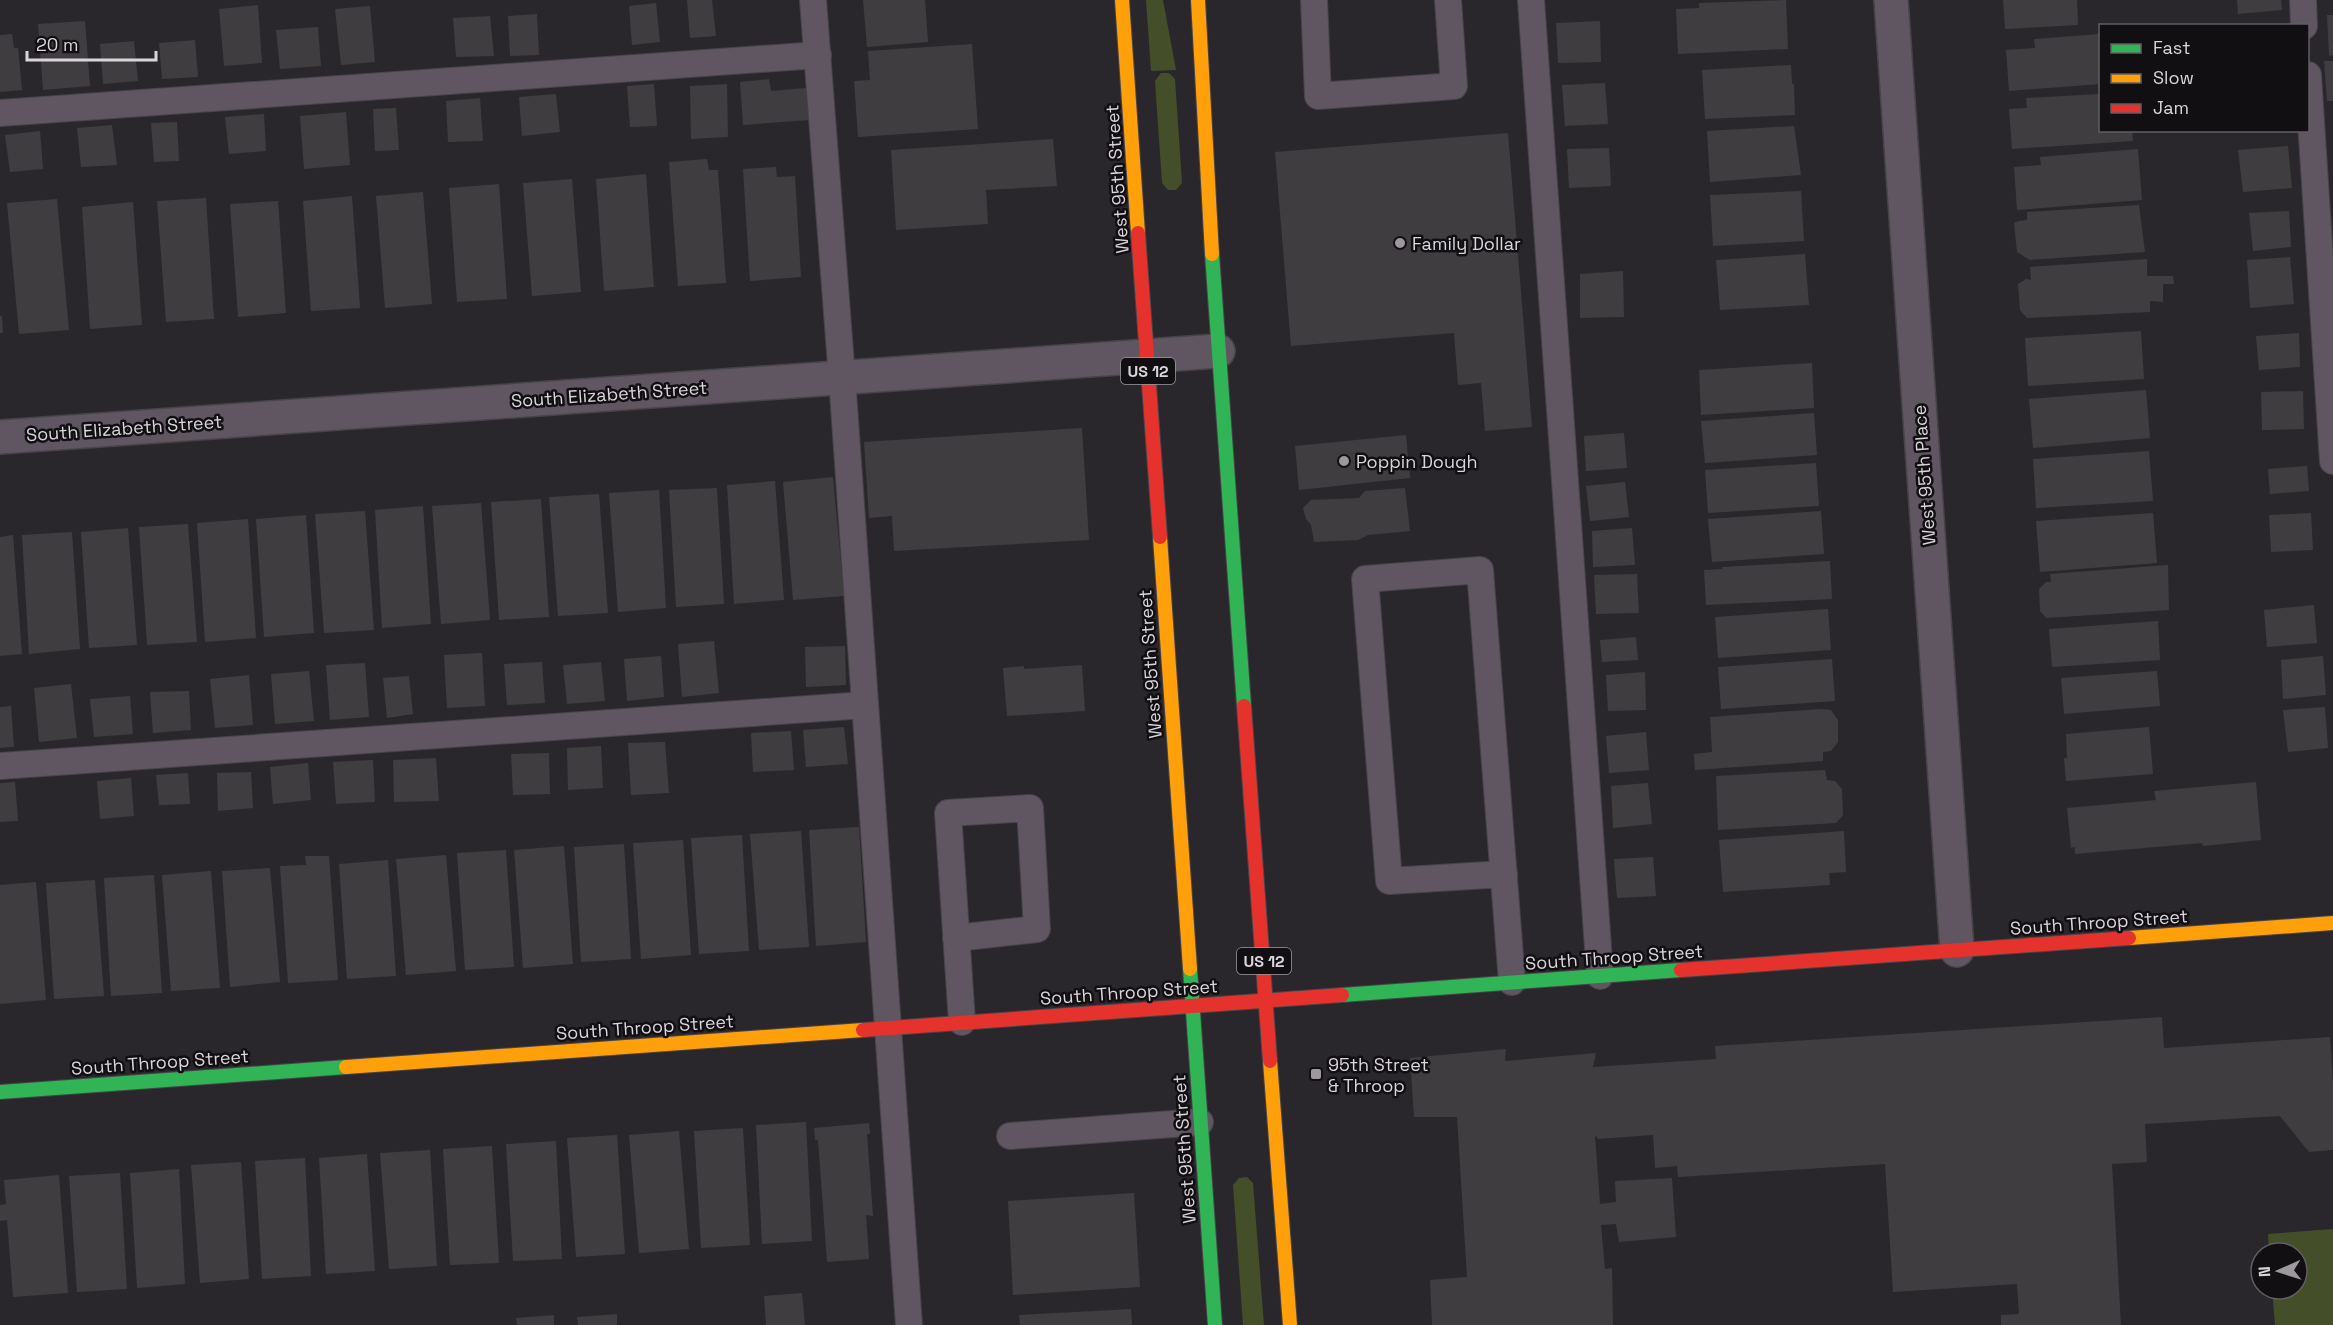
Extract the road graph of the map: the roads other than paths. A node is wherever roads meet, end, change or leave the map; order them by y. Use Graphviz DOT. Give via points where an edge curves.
graph roads {
  1 [pos="813,0"];
  2 [pos="1122,0"];
  3 [pos="1198,0"];
  4 [pos="1314,0"];
  5 [pos="1448,0"];
  6 [pos="1531,0"];
  7 [pos="1891,0"];
  8 [pos="2302,0"];
  9 [pos="2304,24"];
  10 [pos="818,55"];
  11 [pos="2309,105"];
  12 [pos="0,113"];
  13 [pos="1218,351"];
  14 [pos="1147,356"];
  15 [pos="842,378"];
  16 [pos="0,437"];
  17 [pos="2333,461"];
  18 [pos="865,705"];
  19 [pos="0,766"];
  20 [pos="1504,874"];
  21 [pos="2333,923"];
  22 [pos="956,938"];
  23 [pos="1956,950"];
  24 [pos="1600,976"];
  25 [pos="1512,982"];
  26 [pos="1267,1000"];
  27 [pos="1192,1005"];
  28 [pos="962,1022"];
  29 [pos="888,1027"];
  30 [pos="0,1092"];
  31 [pos="1200,1122"];
  32 [pos="1010,1136"];
  33 [pos="909,1325"];
  34 [pos="1215,1325"];
  35 [pos="1290,1325"];
  1 -- 10 [label="lane"];
  2 -- 14 [label="main road, West 95th Street / US 12"];
  3 -- 13 [label="main road, US 12"];
  4 -- 5 [label="lane" via="1318,96 1454,86"];
  6 -- 24 [label="lane"];
  7 -- 23 [label="street, West 95th Place"];
  8 -- 9 [label="lane"];
  10 -- 12 [label="lane"];
  10 -- 15 [label="lane"];
  11 -- 17 [label="lane"];
  13 -- 14 [label="street, South Elizabeth Street"];
  13 -- 26 [label="main road, US 12"];
  14 -- 15 [label="street, South Elizabeth Street"];
  14 -- 27 [label="main road, West 95th Street / US 12"];
  15 -- 16 [label="street, South Elizabeth Street"];
  15 -- 18 [label="lane"];
  18 -- 19 [label="lane"];
  18 -- 29 [label="lane"];
  20 -- 20 [label="lane" via="1480,570 1365,579 1389,881"];
  20 -- 25 [label="lane"];
  21 -- 23 [label="main road, South Throop Street"];
  22 -- 22 [label="lane" via="948,813 1030,808 1037,929"];
  22 -- 28 [label="lane"];
  23 -- 24 [label="main road, South Throop Street"];
  24 -- 25 [label="main road, South Throop Street"];
  25 -- 26 [label="main road, South Throop Street"];
  26 -- 27 [label="main road, South Throop Street"];
  26 -- 35 [label="main road, US 12"];
  27 -- 28 [label="main road, South Throop Street"];
  27 -- 31 [label="main road, West 95th Street / US 12"];
  28 -- 29 [label="main road, South Throop Street"];
  29 -- 30 [label="main road, South Throop Street"];
  29 -- 33 [label="lane"];
  31 -- 32 [label="lane"];
  31 -- 34 [label="main road, West 95th Street / US 12"];
}
